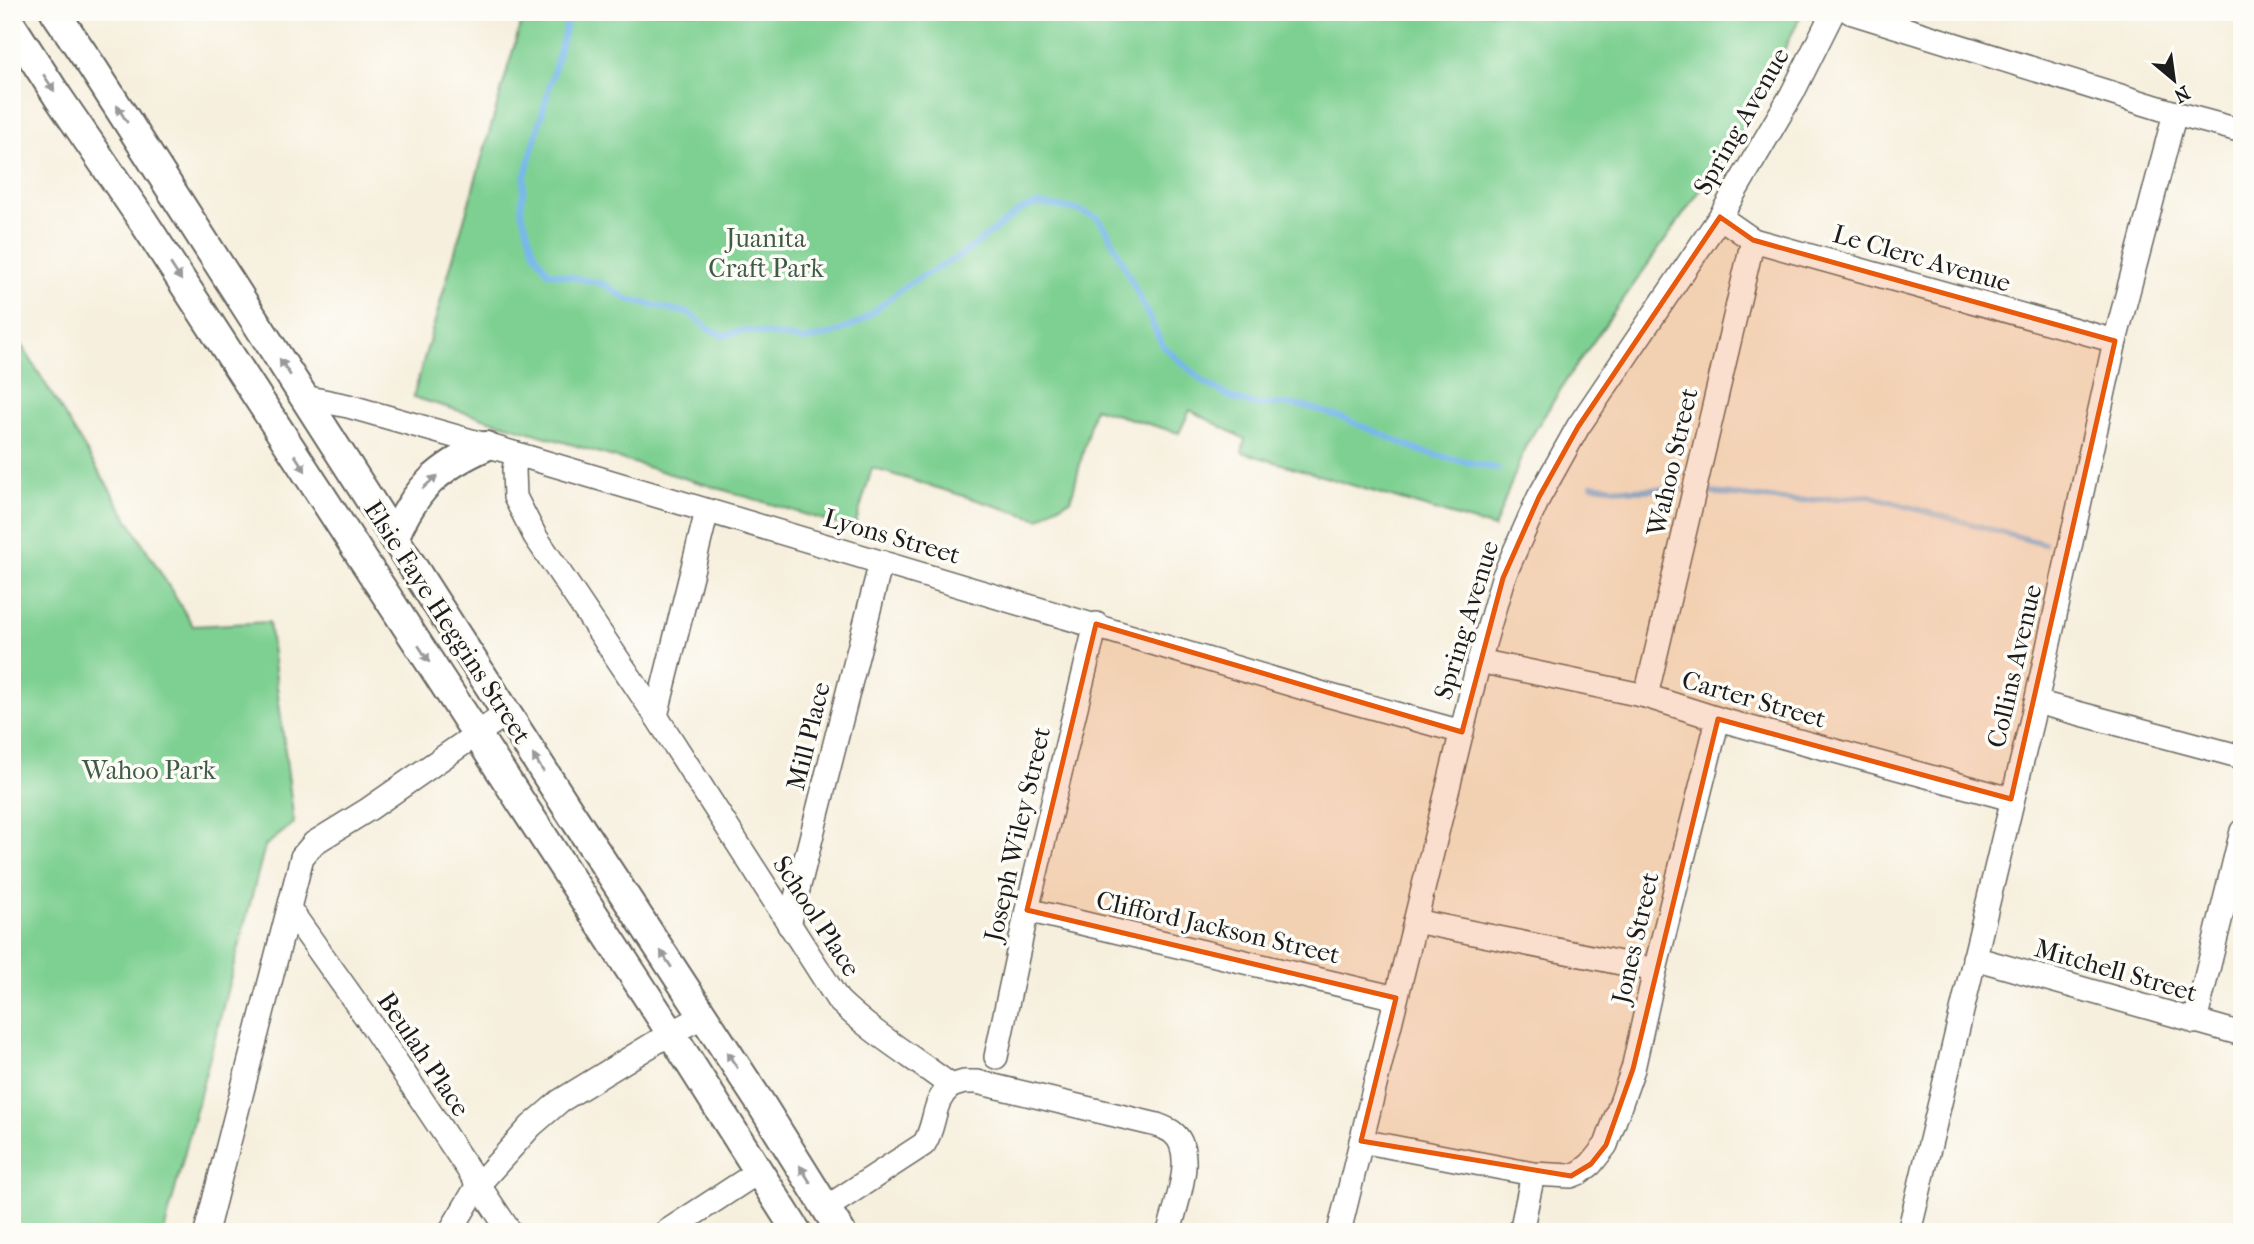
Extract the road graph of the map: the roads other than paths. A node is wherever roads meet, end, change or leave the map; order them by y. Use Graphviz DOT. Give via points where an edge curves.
graph roads {
  1 [pos="55,12"];
  2 [pos="1833,12"];
  3 [pos="1850,12"];
  4 [pos="12,26"];
  5 [pos="2175,113"];
  6 [pos="2242,131"];
  7 [pos="147,154"];
  8 [pos="113,176"];
  9 [pos="1720,217"];
  10 [pos="1754,240"];
  11 [pos="2115,341"];
  12 [pos="304,397"];
  13 [pos="486,446"];
  14 [pos="517,454"];
  15 [pos="707,511"];
  16 [pos="394,538"];
  17 [pos="881,562"];
  18 [pos="1096,624"];
  19 [pos="1479,662"];
  20 [pos="1646,696"];
  21 [pos="2036,702"];
  22 [pos="507,713"];
  23 [pos="656,716"];
  24 [pos="1718,719"];
  25 [pos="1462,732"];
  26 [pos="476,734"];
  27 [pos="2242,757"];
  28 [pos="2011,799"];
  29 [pos="2242,831"];
  30 [pos="290,910"];
  31 [pos="1027,910"];
  32 [pos="1415,921"];
  33 [pos="789,925"];
  34 [pos="1974,958"];
  35 [pos="1655,970"];
  36 [pos="1396,998"];
  37 [pos="704,1016"];
  38 [pos="2194,1022"];
  39 [pos="671,1033"];
  40 [pos="2242,1034"];
  41 [pos="996,1057"];
  42 [pos="951,1086"];
  43 [pos="1361,1141"];
  44 [pos="758,1172"];
  45 [pos="1533,1174"];
  46 [pos="478,1185"];
  47 [pos="826,1208"];
  48 [pos="206,1232"];
  49 [pos="450,1232"];
  50 [pos="510,1232"];
  51 [pos="666,1232"];
  52 [pos="797,1232"];
  53 [pos="841,1232"];
  54 [pos="1169,1232"];
  55 [pos="1339,1232"];
  56 [pos="1521,1232"];
  57 [pos="1909,1232"];
  7 -- 1 [label="main road, Elsie Faye Heggins Street, one-way"];
  2 -- 9 [label="street, Spring Avenue" via="1793,94"];
  3 -- 5 [label="street"];
  4 -- 8 [label="main road, Elsie Faye Heggins Street, one-way"];
  5 -- 6 [label="street"];
  5 -- 11 [label="street, Collins Avenue"];
  7 -- 8 [label="main road"];
  12 -- 7 [label="main road, Elsie Faye Heggins Street, one-way"];
  8 -- 26 [label="main road, Elsie Faye Heggins Street, one-way"];
  9 -- 10 [label="street, Le Clerc Avenue"];
  9 -- 19 [label="street, Spring Avenue" via="1578,427 1539,497 1503,578"];
  10 -- 11 [label="street, Le Clerc Avenue"];
  10 -- 20 [label="street, Wahoo Street"];
  11 -- 21 [label="street, Collins Avenue"];
  12 -- 13 [label="street, Lyons Street"];
  12 -- 16 [label="main road, Elsie Faye Heggins Street"];
  13 -- 14 [label="street, Lyons Street"];
  16 -- 13 [label="main road, one-way" via="416,494 461,457"];
  14 -- 15 [label="street, Lyons Street"];
  14 -- 23 [label="street, School Place" via="515,497 535,536"];
  15 -- 17 [label="street, Lyons Street"];
  15 -- 23 [label="street"];
  16 -- 22 [label="main road, Elsie Faye Heggins Street"];
  17 -- 18 [label="street, Lyons Street"];
  17 -- 33 [label="street, Mill Place"];
  18 -- 25 [label="street, Lyons Street"];
  18 -- 31 [label="street, Joseph Wiley Street"];
  19 -- 20 [label="street, Carter Street"];
  19 -- 25 [label="street, Spring Avenue"];
  20 -- 24 [label="street, Carter Street"];
  21 -- 27 [label="street"];
  21 -- 28 [label="street, Collins Avenue"];
  22 -- 26 [label="street"];
  37 -- 22 [label="main road, Elsie Faye Heggins Street, one-way"];
  23 -- 33 [label="street, School Place"];
  24 -- 28 [label="street, Carter Street"];
  24 -- 35 [label="street, Jones Street"];
  25 -- 32 [label="street, Spring Avenue"];
  26 -- 30 [label="street" via="314,843 302,857"];
  26 -- 39 [label="main road, Elsie Faye Heggins Street"];
  28 -- 34 [label="street, Collins Avenue"];
  29 -- 38 [label="street"];
  30 -- 46 [label="street, Beulah Place"];
  30 -- 48 [label="street"];
  31 -- 36 [label="street, Clifford Jackson Street"];
  31 -- 41 [label="street, Joseph Wiley Street"];
  32 -- 35 [label="street"];
  32 -- 36 [label="street, Spring Avenue"];
  33 -- 42 [label="street, School Place" via="838,1000 857,1019"];
  34 -- 38 [label="street, Mitchell Street"];
  34 -- 57 [label="street, Collins Avenue"];
  35 -- 45 [label="street, Jones Street" via="1633,1069 1606,1145 1591,1164 1571,1176"];
  36 -- 43 [label="street, Spring Avenue"];
  37 -- 39 [label="street"];
  47 -- 37 [label="main road, Elsie Faye Heggins Street, one-way"];
  38 -- 40 [label="street, Mitchell Street"];
  39 -- 44 [label="main road, Elsie Faye Heggins Street"];
  39 -- 46 [label="street" via="560,1101"];
  42 -- 47 [label="street" via="937,1103 924,1144"];
  42 -- 54 [label="street" via="977,1082 1172,1132 1182,1146 1185,1166"];
  43 -- 45 [label="street"];
  43 -- 55 [label="street, Spring Avenue"];
  44 -- 51 [label="street"];
  44 -- 52 [label="main road, Elsie Faye Heggins Street"];
  45 -- 56 [label="street"];
  46 -- 49 [label="street"];
  46 -- 50 [label="street, Beulah Place"];
  47 -- 53 [label="main road, Elsie Faye Heggins Street"];
}
